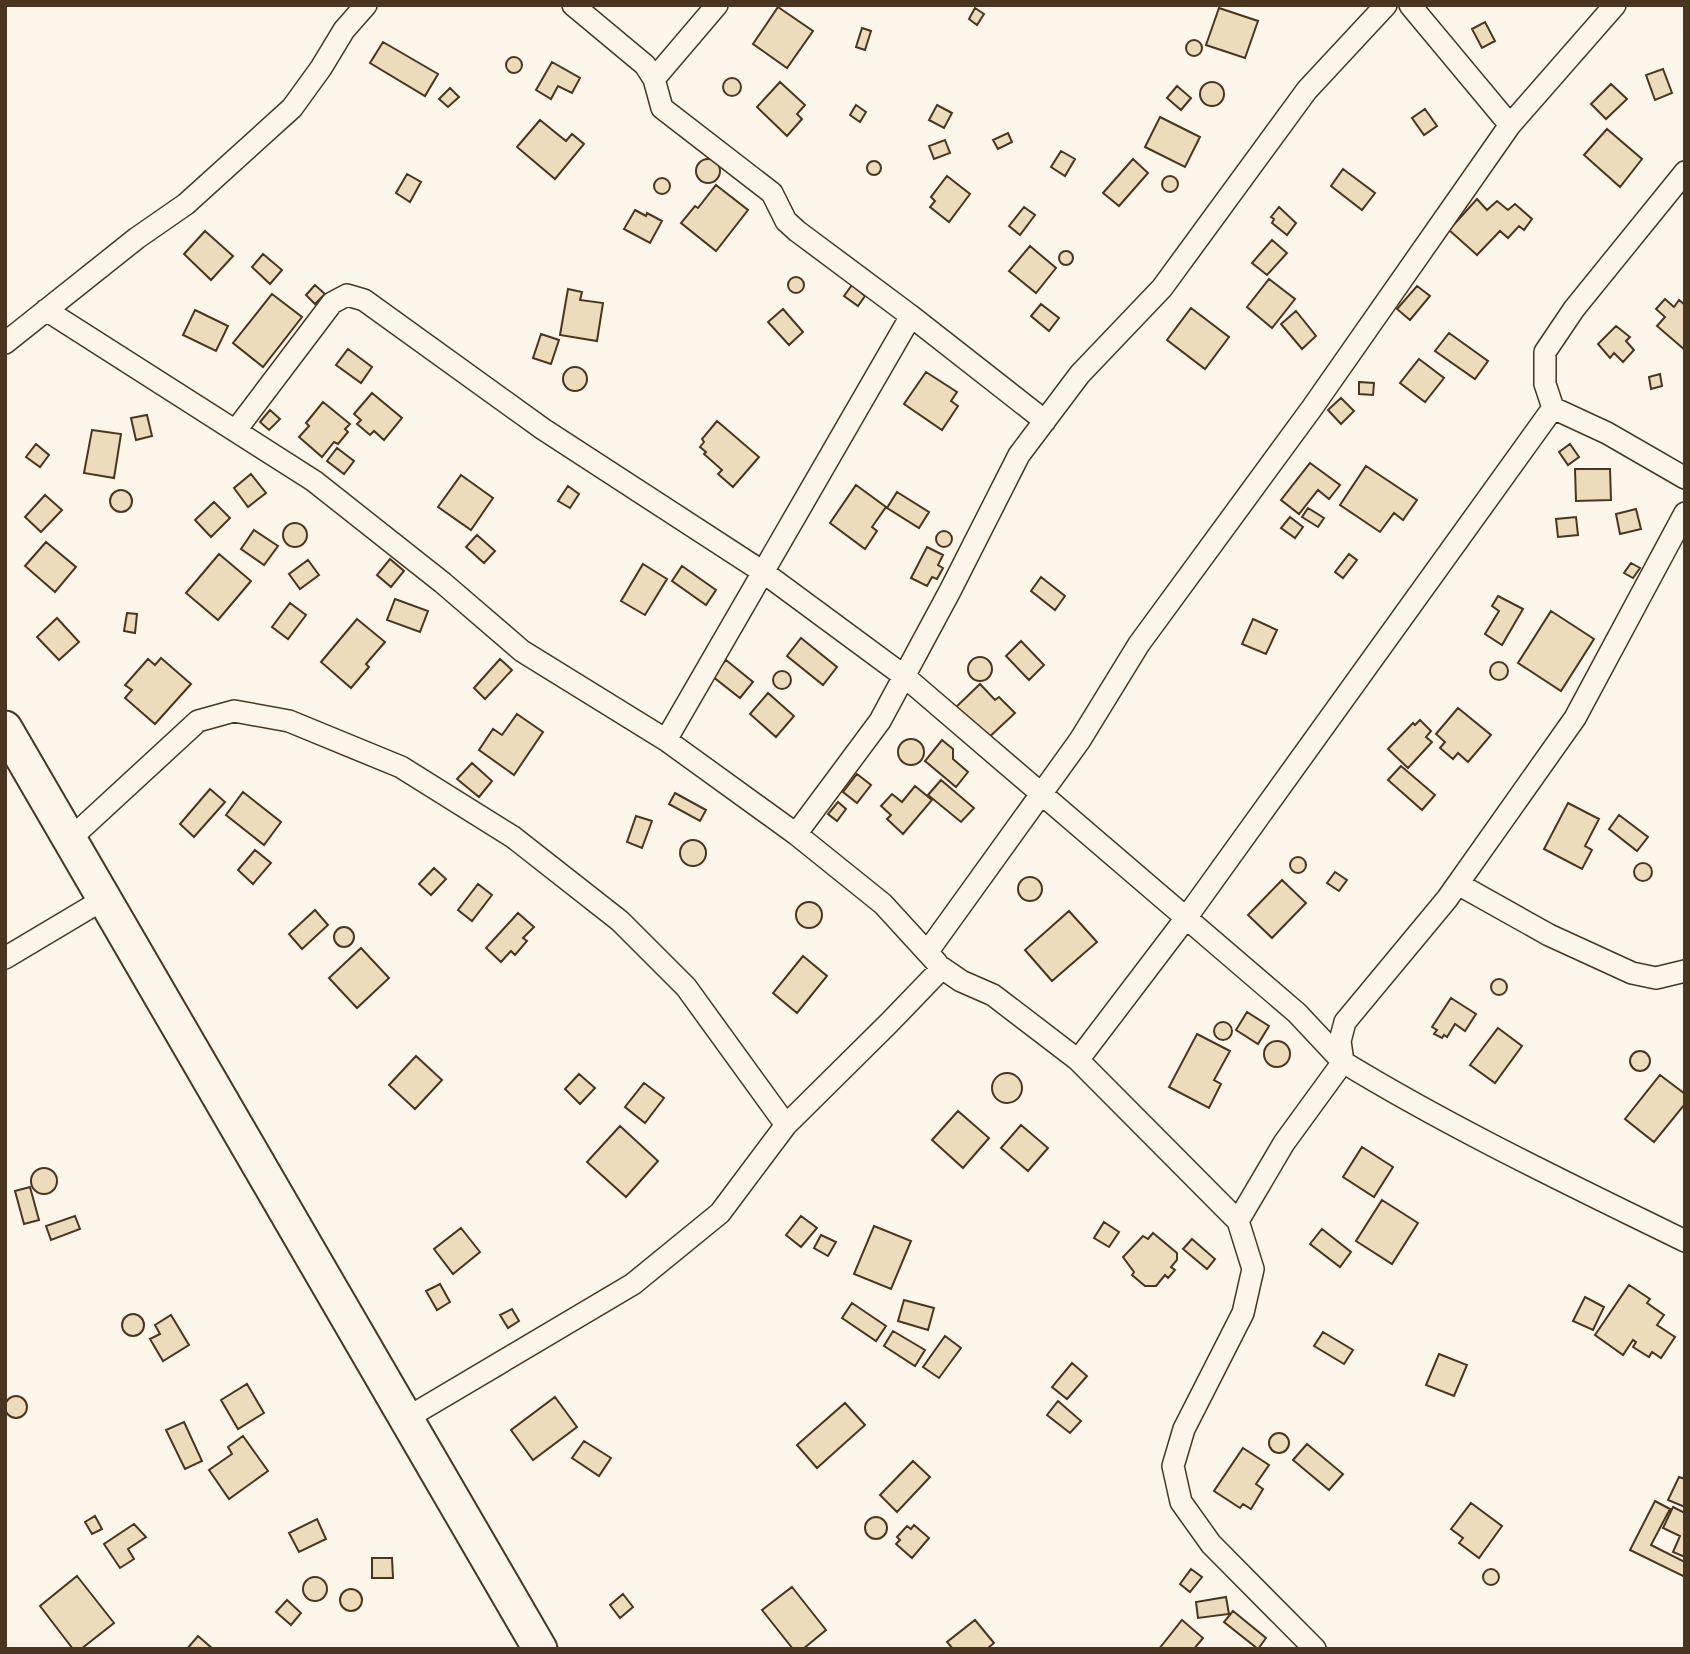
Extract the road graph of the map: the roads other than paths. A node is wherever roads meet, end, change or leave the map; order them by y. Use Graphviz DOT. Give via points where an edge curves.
graph roads {
  1 [pos="366,5"];
  2 [pos="573,5"];
  3 [pos="717,5"];
  4 [pos="1386,5"];
  5 [pos="1410,5"];
  6 [pos="1615,5"];
  7 [pos="654,79"];
  8 [pos="1510,125"];
  9 [pos="1685,172"];
  10 [pos="46,310"];
  11 [pos="911,316"];
  12 [pos="5,343"];
  13 [pos="1553,408"];
  14 [pos="1045,421"];
  15 [pos="236,430"];
  16 [pos="1685,478"];
  17 [pos="1685,513"];
  18 [pos="763,572"];
  19 [pos="904,676"];
  20 [pos="5,729"];
  21 [pos="666,740"];
  22 [pos="1041,794"];
  23 [pos="796,834"];
  24 [pos="70,839"];
  25 [pos="1458,884"];
  26 [pos="104,899"];
  27 [pos="1186,918"];
  28 [pos="928,951"];
  29 [pos="5,958"];
  30 [pos="942,968"];
  31 [pos="1685,971"];
  32 [pos="1078,1060"];
  33 [pos="1343,1062"];
  34 [pos="786,1125"];
  35 [pos="1238,1221"];
  36 [pos="1685,1241"];
  37 [pos="407,1418"];
  38 [pos="540,1649"];
  39 [pos="1315,1649"];
  1 -- 10 [label="street" via="292,108 186,204"];
  2 -- 7 [label="street" via="645,65"];
  3 -- 7 [label="street"];
  4 -- 14 [label="street" via="1307,90 1162,288 1080,374"];
  5 -- 8 [label="street"];
  6 -- 8 [label="street"];
  7 -- 11 [label="street" via="662,108 772,192 797,231"];
  8 -- 22 [label="street" via="1139,644"];
  9 -- 13 [label="street" via="1574,309 1545,352 1545,384"];
  10 -- 12 [label="street"];
  10 -- 15 [label="street"];
  11 -- 14 [label="street"];
  11 -- 18 [label="street"];
  13 -- 16 [label="street"];
  13 -- 27 [label="street"];
  14 -- 19 [label="street" via="1019,455"];
  15 -- 18 [label="street" via="332,303 347,295 363,300 544,429"];
  15 -- 21 [label="street" via="314,481 522,651"];
  17 -- 25 [label="street" via="1575,718"];
  18 -- 19 [label="street"];
  18 -- 21 [label="street"];
  19 -- 22 [label="street"];
  19 -- 23 [label="street" via="880,721"];
  20 -- 24 [label="main road"];
  21 -- 23 [label="street"];
  22 -- 27 [label="street"];
  22 -- 28 [label="street"];
  23 -- 28 [label="street" via="883,904"];
  24 -- 26 [label="main road"];
  24 -- 34 [label="street" via="198,721 234,711 289,721 401,767 513,837 620,921 686,987"];
  25 -- 31 [label="street" via="1549,935 1632,973 1656,978"];
  25 -- 33 [label="street" via="1345,1022 1340,1041"];
  26 -- 29 [label="street"];
  26 -- 37 [label="main road"];
  27 -- 32 [label="street"];
  27 -- 33 [label="street" via="1297,1013"];
  28 -- 30 [label="street"];
  30 -- 32 [label="street" via="993,996"];
  30 -- 34 [label="street"];
  32 -- 35 [label="street"];
  33 -- 35 [label="street" via="1284,1143"];
  33 -- 36 [label="street" via="1502,1151"];
  34 -- 37 [label="street" via="720,1213 633,1284"];
  35 -- 39 [label="street" via="1253,1269 1243,1313 1184,1429 1173,1466 1181,1502 1210,1544"];
  37 -- 38 [label="main road"];
}
